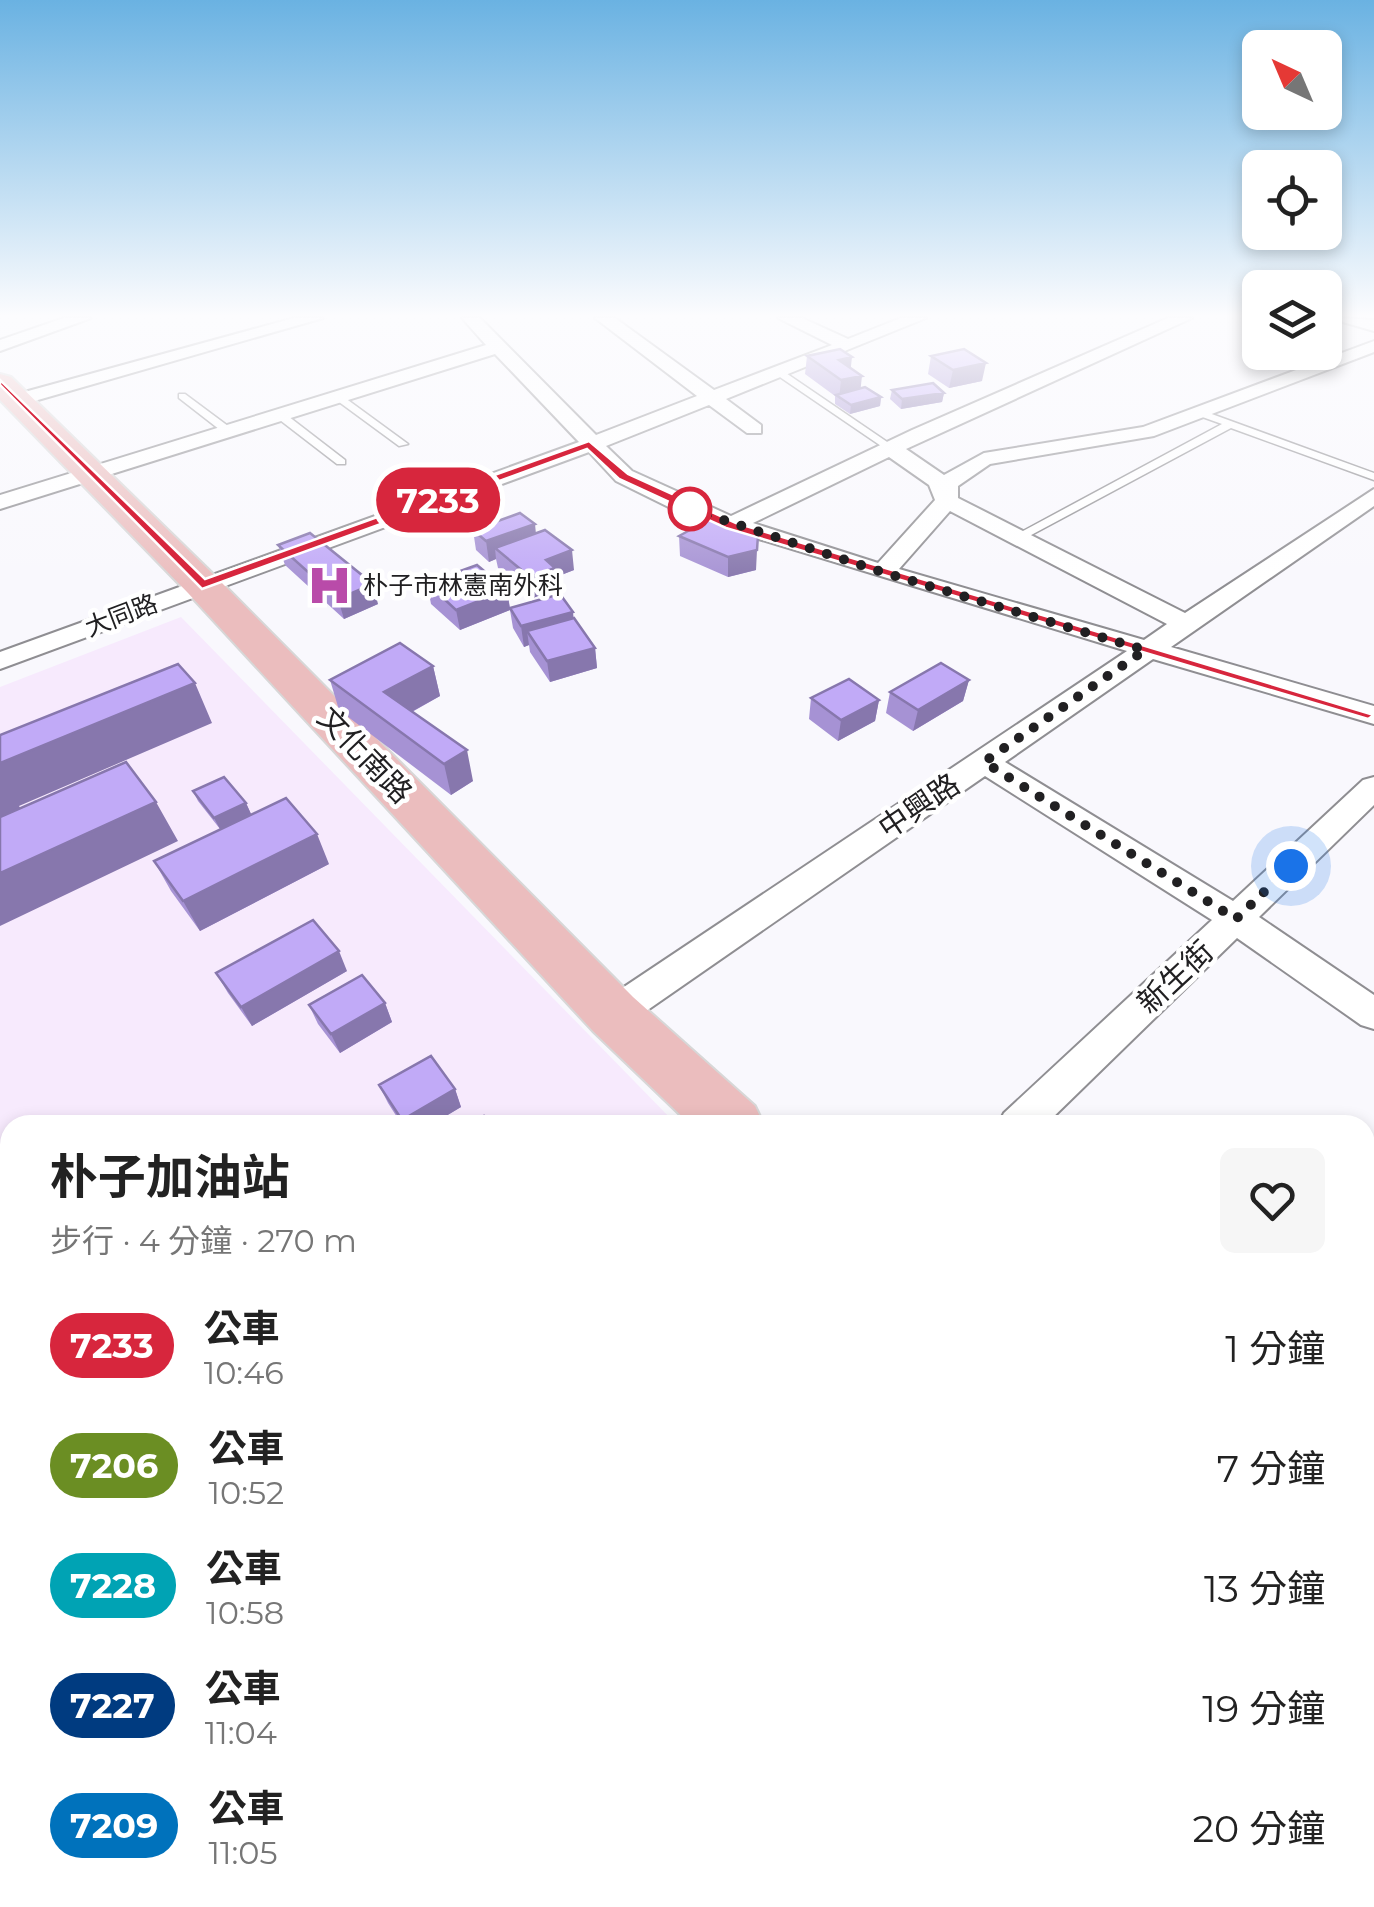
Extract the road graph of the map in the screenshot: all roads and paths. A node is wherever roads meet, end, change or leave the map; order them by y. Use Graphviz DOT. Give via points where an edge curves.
graph roads {
  1 [pos="23,407"];
  2 [pos="196,407"];
  3 [pos="306,407"];
  4 [pos="352,407"];
  5 [pos="554,407"];
  6 [pos="684,407"];
  7 [pos="725,407"];
  8 [pos="831,407"];
  9 [pos="984,407"];
  10 [pos="1211,407"];
  11 [pos="1198,412"];
  12 [pos="280,415"];
  13 [pos="1231,424"];
  14 [pos="754,429"];
  15 [pos="228,431"];
  16 [pos="403,444"];
  17 [pos="589,445"];
  18 [pos="892,448"];
  19 [pos="341,462"];
  20 [pos="91,474"];
  21 [pos="1374,477"];
  22 [pos="1374,496"];
  23 [pos="947,501"];
  24 [pos="0,502"];
  25 [pos="731,525"];
  26 [pos="1016,539"];
  27 [pos="882,572"];
  28 [pos="202,585"];
  29 [pos="1187,624"];
  30 [pos="1145,650"];
  31 [pos="0,662"];
  32 [pos="1374,715"];
  33 [pos="984,762"];
  34 [pos="1374,786"];
  35 [pos="1236,919"];
  36 [pos="613,1014"];
  37 [pos="1374,1014"];
  38 [pos="722,1115"];
  39 [pos="1029,1115"];
  1 -- 20 [label="main road, 文化南路"];
  2 -- 15 [label="lane"];
  3 -- 12 [label="street"];
  4 -- 16 [label="lane"];
  5 -- 17 [label="street"];
  6 -- 17 [label="street, 大同路"];
  7 -- 14 [label="street"];
  8 -- 18 [label="lane"];
  9 -- 18 [label="street"];
  10 -- 11 [label="street"];
  11 -- 13 [label="lane"];
  11 -- 23 [label="street" via="1148,432 984,459 948,483"];
  12 -- 15 [label="street"];
  12 -- 19 [label="lane"];
  13 -- 21 [label="lane"];
  13 -- 26 [label="lane"];
  15 -- 20 [label="street"];
  17 -- 25 [label="street" via="624,476"];
  17 -- 28 [label="street, 大同路"];
  18 -- 23 [label="street" via="939,482"];
  18 -- 25 [label="street"];
  20 -- 24 [label="street"];
  20 -- 28 [label="main road, 文化南路"];
  22 -- 29 [label="street, 中興路"];
  23 -- 26 [label="street"];
  23 -- 27 [label="street"];
  25 -- 27 [label="street"];
  26 -- 29 [label="street"];
  27 -- 30 [label="street"];
  28 -- 31 [label="street, 大同路"];
  28 -- 36 [label="main road, 文化南路"];
  29 -- 30 [label="street, 中興路"];
  30 -- 32 [label="street"];
  30 -- 33 [label="street, 中興路"];
  33 -- 35 [label="street"];
  33 -- 36 [label="street, 中興路"];
  34 -- 35 [label="street, 新生街"];
  35 -- 37 [label="street"];
  35 -- 39 [label="street, 新生街"];
  36 -- 38 [label="main road, 文化南路"];
}
